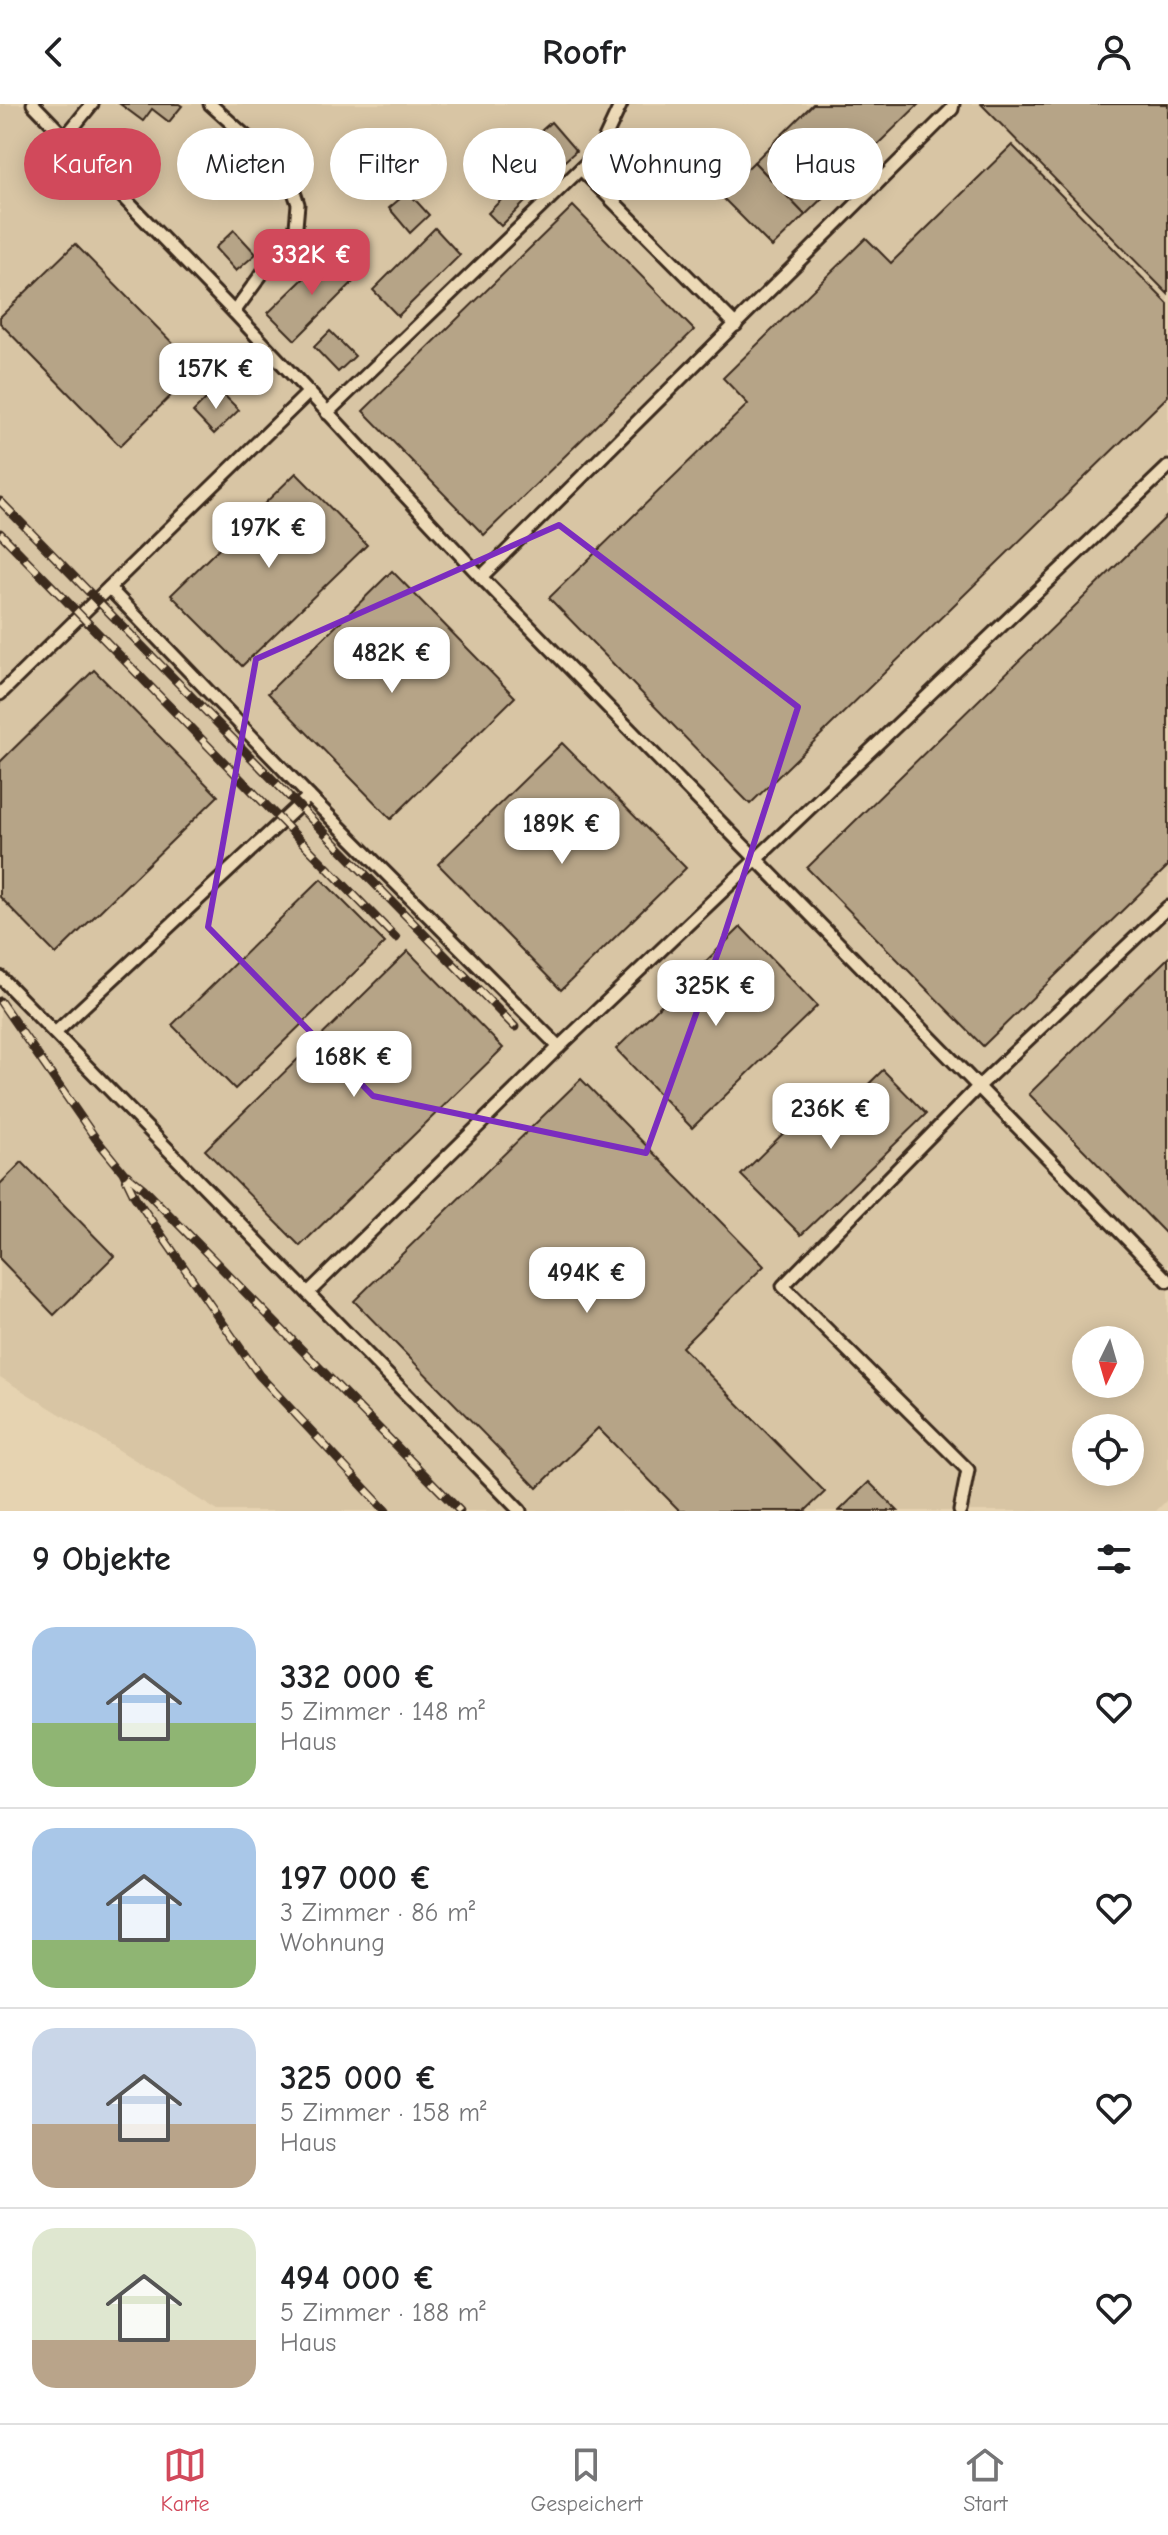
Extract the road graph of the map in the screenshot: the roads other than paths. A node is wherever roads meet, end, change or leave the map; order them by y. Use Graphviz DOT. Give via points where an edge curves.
graph roads {
  1 [pos="33,104"];
  2 [pos="92,104"];
  3 [pos="210,104"];
  4 [pos="621,104"];
  5 [pos="953,104"];
  6 [pos="58,128"];
  7 [pos="72,128"];
  8 [pos="581,169"];
  9 [pos="127,200"];
  10 [pos="234,312"];
  11 [pos="736,325"];
  12 [pos="308,393"];
  13 [pos="327,413"];
  14 [pos="1168,467"];
  15 [pos="481,577"];
  16 [pos="109,588"];
  17 [pos="0,694"];
  18 [pos="309,796"];
  19 [pos="756,859"];
  20 [pos="1168,907"];
  21 [pos="0,977"];
  22 [pos="55,1033"];
  23 [pos="559,1047"];
  24 [pos="978,1087"];
  25 [pos="1168,1281"];
  26 [pos="308,1293"];
  27 [pos="520,1511"];
  28 [pos="960,1511"];
  1 -- 6 [label="lane"];
  2 -- 7 [label="lane"];
  3 -- 10 [label="lane" via="288,174 298,204 296,227"];
  4 -- 8 [label="lane" via="599,151"];
  5 -- 11 [label="lane"];
  8 -- 11 [label="lane"];
  8 -- 13 [label="lane"];
  9 -- 10 [label="lane"];
  10 -- 12 [label="lane"];
  11 -- 15 [label="lane"];
  12 -- 13 [label="lane"];
  12 -- 16 [label="lane"];
  13 -- 15 [label="lane"];
  14 -- 19 [label="lane"];
  15 -- 19 [label="lane"];
  16 -- 17 [label="lane"];
  16 -- 18 [label="lane"];
  18 -- 22 [label="lane"];
  18 -- 23 [label="lane"];
  19 -- 23 [label="lane"];
  19 -- 24 [label="lane"];
  20 -- 24 [label="lane"];
  21 -- 22 [label="lane"];
  22 -- 26 [label="lane"];
  23 -- 26 [label="lane"];
  24 -- 25 [label="lane"];
  24 -- 28 [label="lane" via="783,1286 968,1470"];
  26 -- 27 [label="lane"];
}
